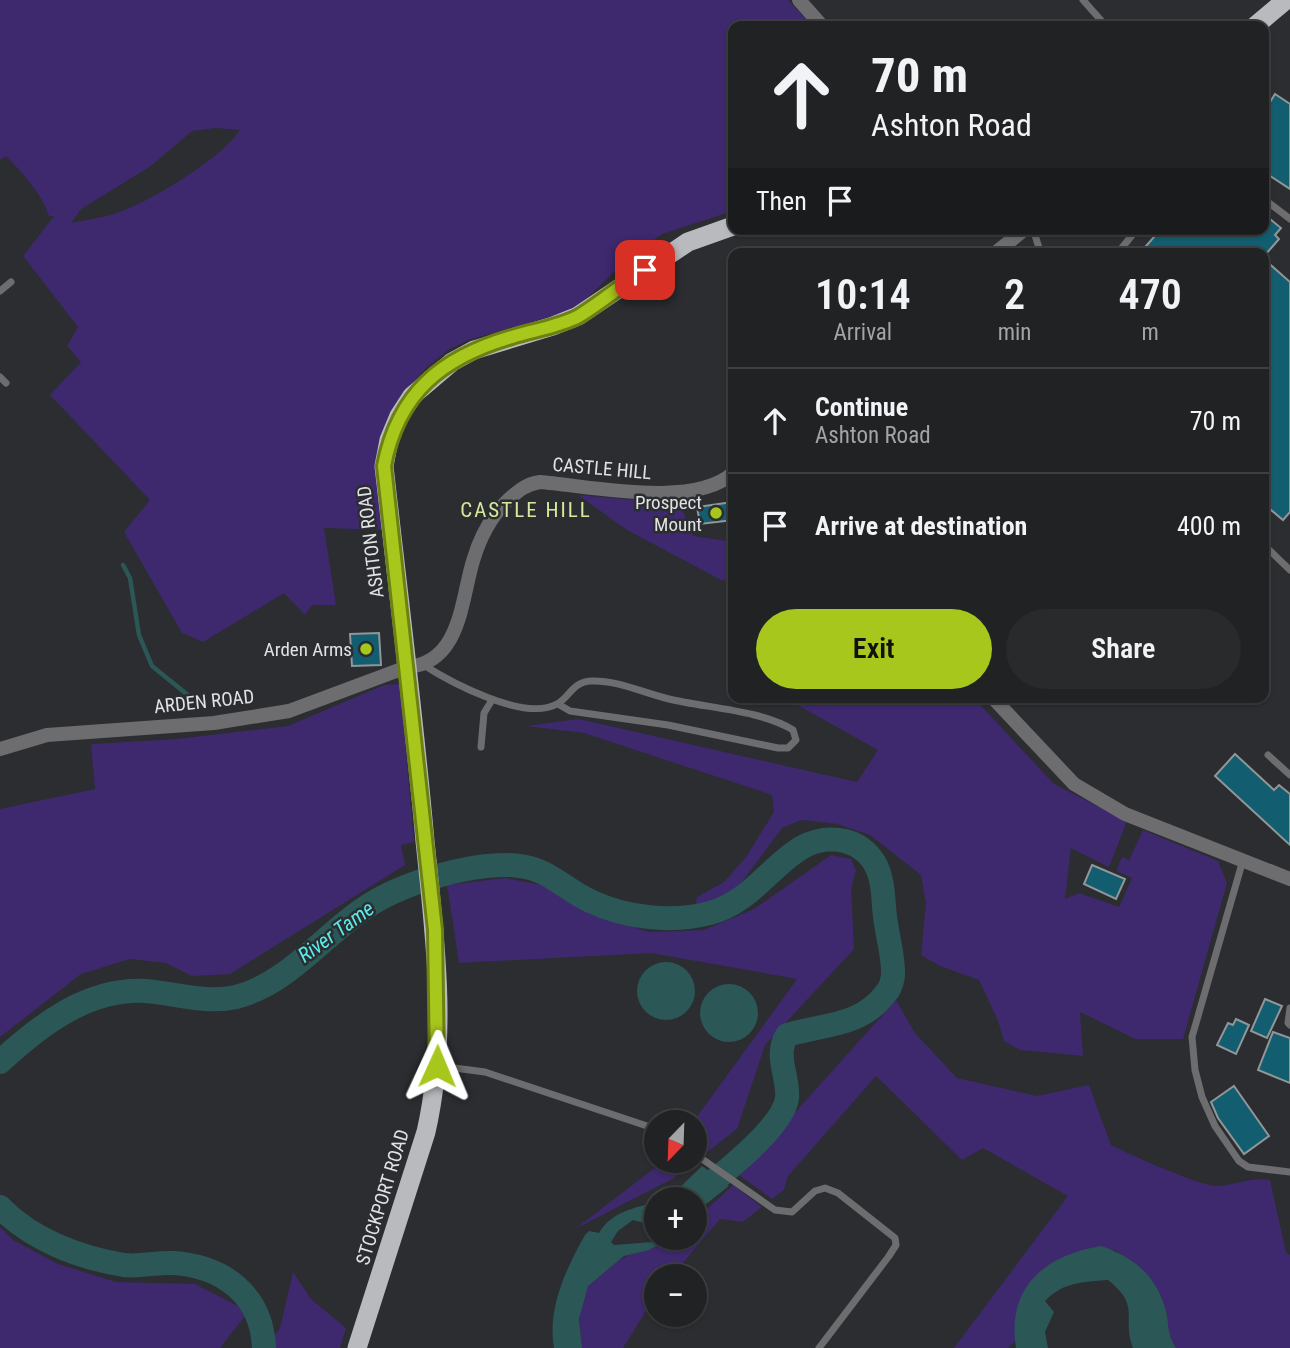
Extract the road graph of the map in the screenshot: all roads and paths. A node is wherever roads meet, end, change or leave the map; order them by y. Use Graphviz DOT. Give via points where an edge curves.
graph roads {
  1 [pos="799,0"];
  2 [pos="1083,0"];
  3 [pos="1286,0"];
  4 [pos="818,21"];
  5 [pos="1102,21"];
  6 [pos="1261,21"];
  7 [pos="1269,203"];
  8 [pos="1290,219"];
  9 [pos="728,228"];
  10 [pos="1018,235"];
  11 [pos="1001,248"];
  12 [pos="11,282"];
  13 [pos="0,291"];
  14 [pos="728,476"];
  15 [pos="1269,549"];
  16 [pos="1290,570"];
  17 [pos="414,665"];
  18 [pos="492,700"];
  19 [pos="998,703"];
  20 [pos="558,704"];
  21 [pos="481,747"];
  22 [pos="0,749"];
  23 [pos="1268,755"];
  24 [pos="1290,775"];
  25 [pos="1243,860"];
  26 [pos="1290,879"];
  27 [pos="435,930"];
  28 [pos="1290,1008"];
  29 [pos="1290,1025"];
  30 [pos="437,1066"];
  31 [pos="644,1125"];
  32 [pos="707,1163"];
  33 [pos="1290,1172"];
  34 [pos="357,1348"];
  35 [pos="819,1348"];
  1 -- 4 [label="street"];
  2 -- 5 [label="lane"];
  3 -- 6 [label="highway"];
  7 -- 8 [label="lane"];
  9 -- 17 [label="highway, ASHTON ROAD" via="688,242 579,316 474,350 430,377 412,396 389,440 384,466"];
  10 -- 11 [label="street"];
  12 -- 13 [label="lane"];
  14 -- 17 [label="street, CASTLE HILL" via="712,487 673,492 540,482 525,485 496,513 481,539 454,635 436,656"];
  15 -- 16 [label="lane"];
  17 -- 18 [label="lane"];
  17 -- 22 [label="street, ARDEN ROAD" via="289,711 214,723 47,735"];
  17 -- 27 [label="highway, ASHTON ROAD"];
  18 -- 20 [label="lane" via="526,708"];
  18 -- 21 [label="lane" via="484,713"];
  19 -- 25 [label="street" via="1074,784 1125,814"];
  20 -- 20 [label="lane" via="574,686 603,681 773,721 793,730 796,740 788,748 778,748 570,711"];
  23 -- 24 [label="lane"];
  25 -- 26 [label="street"];
  25 -- 33 [label="lane" via="1192,1037 1195,1070 1215,1126 1239,1161 1248,1167"];
  27 -- 30 [label="highway, STOCKPORT ROAD"];
  28 -- 29 [label="lane"];
  30 -- 31 [label="lane" via="485,1072"];
  30 -- 34 [label="highway, STOCKPORT ROAD" via="426,1132"];
  32 -- 35 [label="lane" via="775,1210 792,1212 815,1191 831,1189 895,1238 889,1256"];
}
